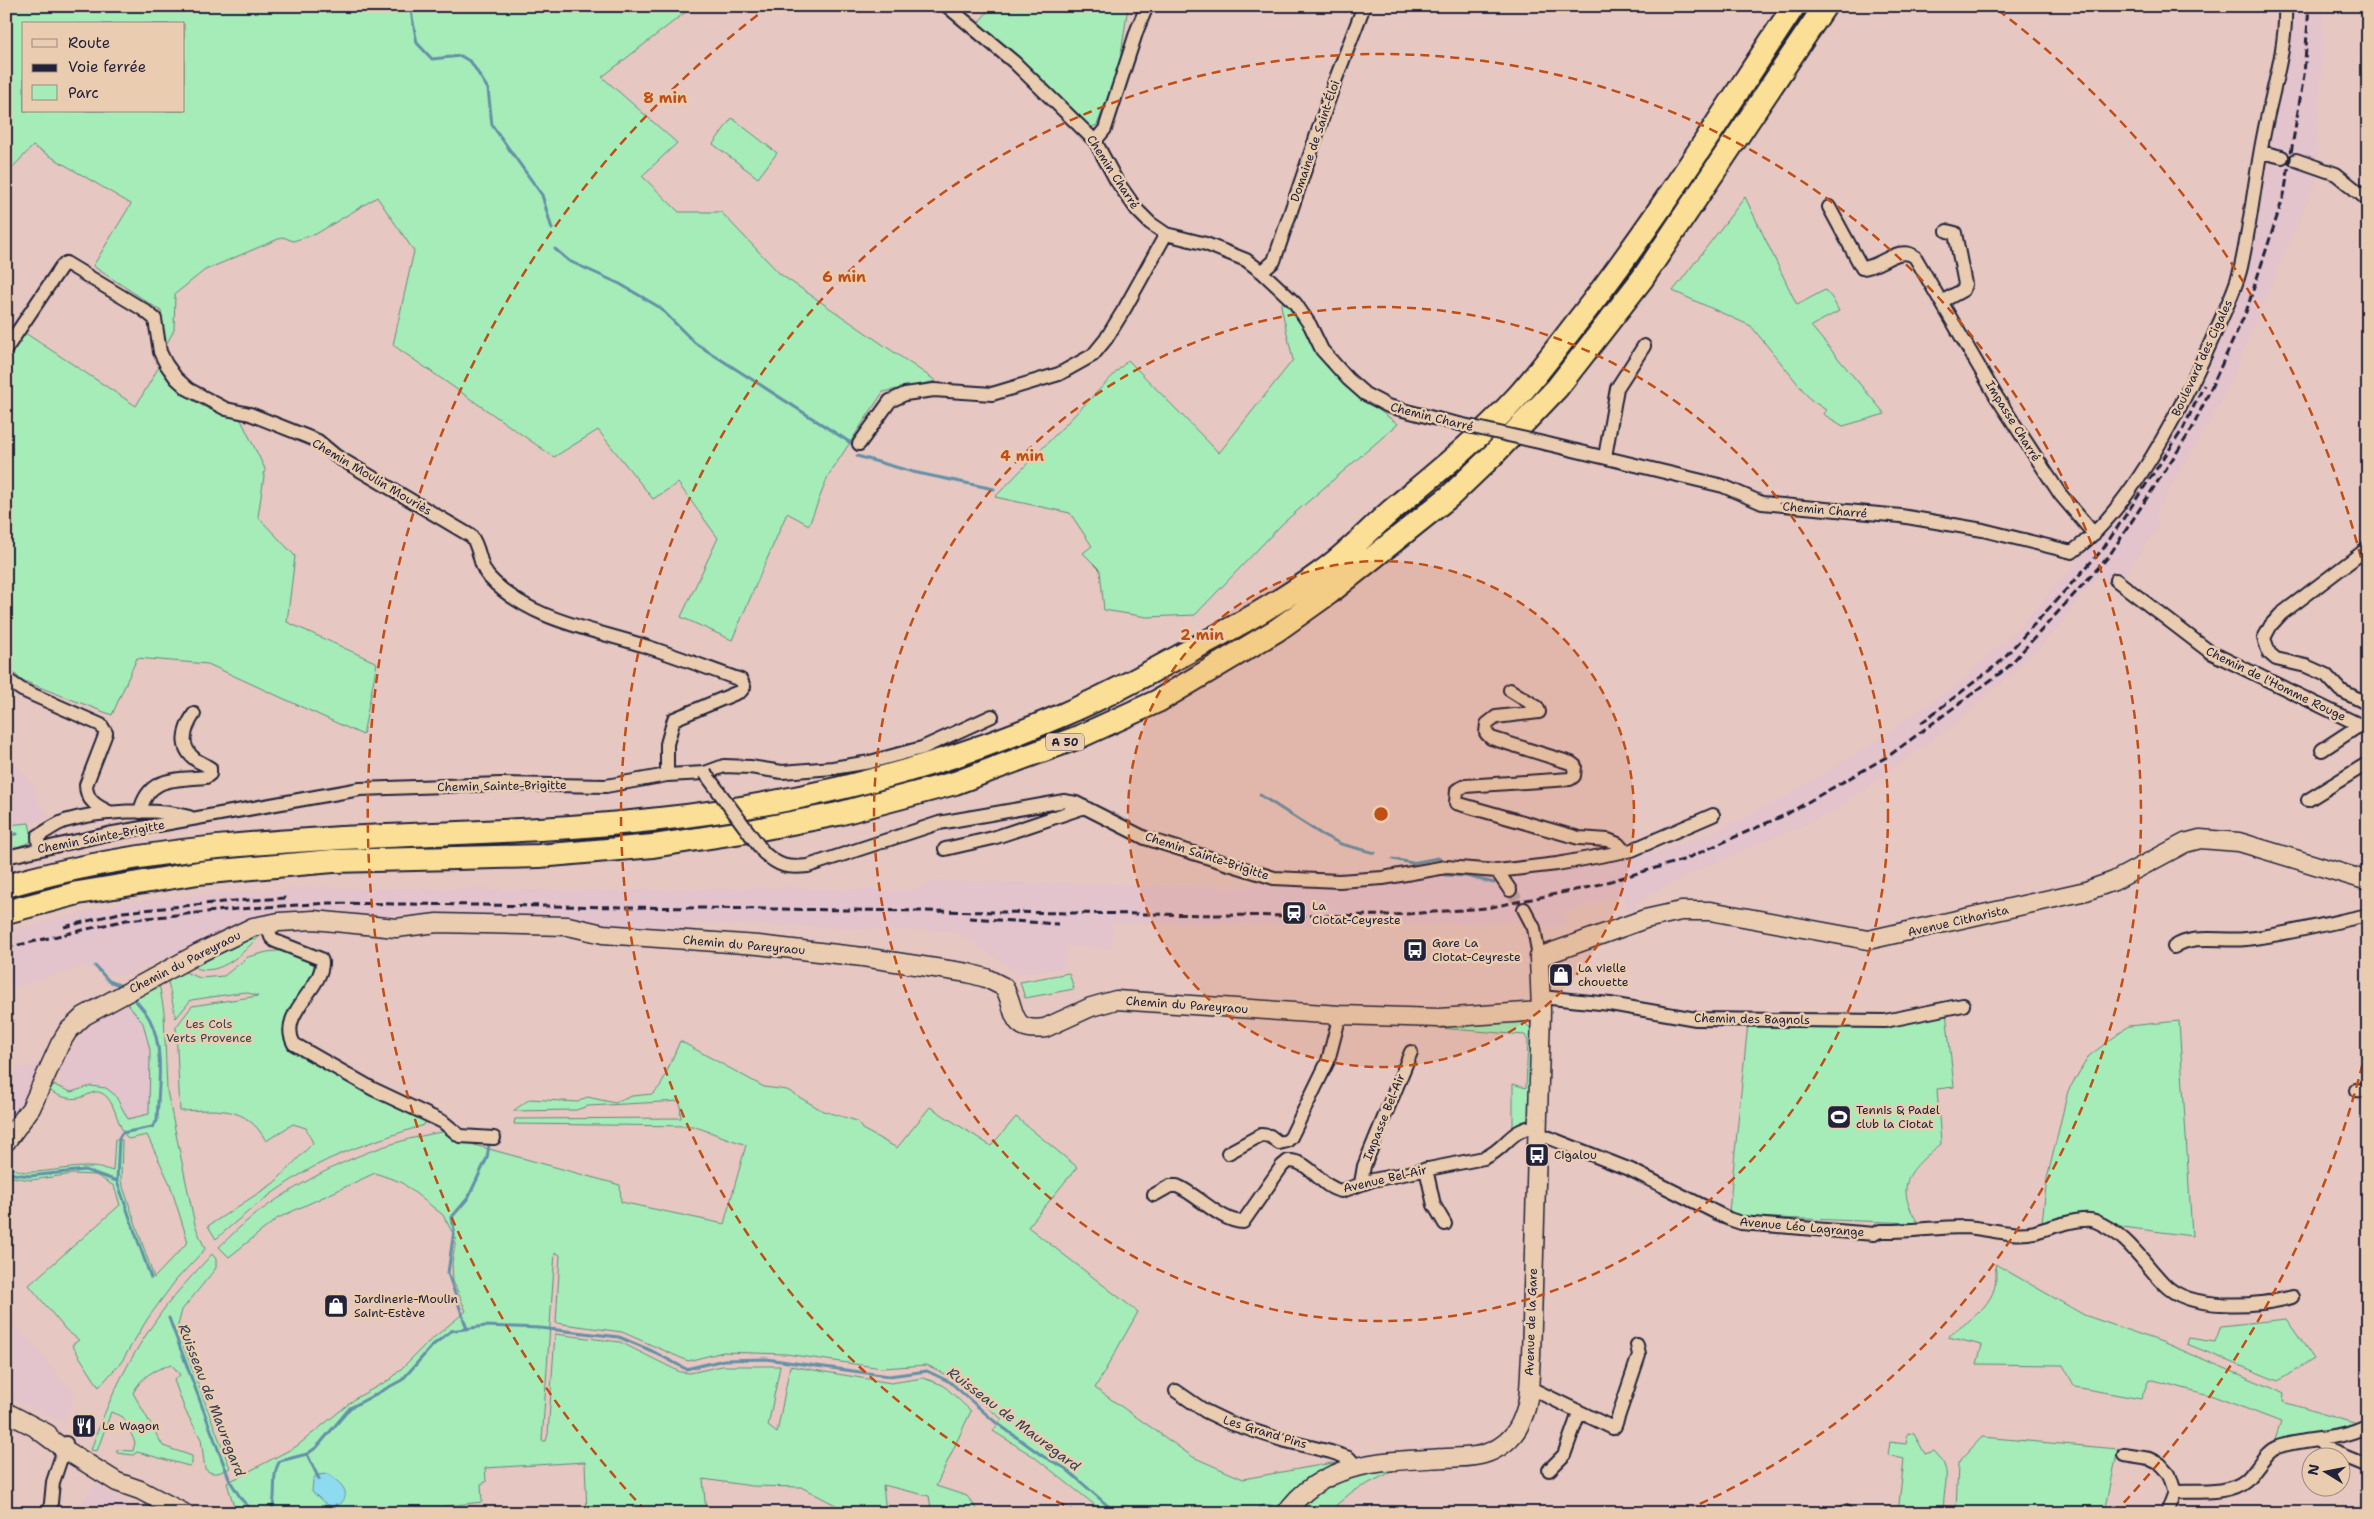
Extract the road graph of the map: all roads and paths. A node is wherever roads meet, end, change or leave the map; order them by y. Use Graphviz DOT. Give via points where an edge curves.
graph roads {
  1 [pos="947,6"];
  2 [pos="1147,6"];
  3 [pos="1364,6"];
  4 [pos="1794,6"];
  5 [pos="1825,6"];
  6 [pos="2286,6"];
  7 [pos="1095,141"];
  8 [pos="2261,152"];
  9 [pos="2282,157"];
  10 [pos="2296,160"];
  11 [pos="2368,200"];
  12 [pos="1829,207"];
  13 [pos="1947,231"];
  14 [pos="1166,234"];
  15 [pos="1262,272"];
  16 [pos="1941,302"];
  17 [pos="1644,346"];
  18 [pos="6,348"];
  19 [pos="859,444"];
  20 [pos="1605,457"];
  21 [pos="2094,534"];
  22 [pos="2368,548"];
  23 [pos="2072,552"];
  24 [pos="2116,580"];
  25 [pos="6,680"];
  26 [pos="1510,690"];
  27 [pos="2368,704"];
  28 [pos="194,714"];
  29 [pos="992,716"];
  30 [pos="2364,727"];
  31 [pos="2322,750"];
  32 [pos="2368,763"];
  33 [pos="705,773"];
  34 [pos="667,775"];
  35 [pos="2308,800"];
  36 [pos="1085,807"];
  37 [pos="140,812"];
  38 [pos="111,814"];
  39 [pos="1713,815"];
  40 [pos="193,819"];
  41 [pos="39,849"];
  42 [pos="945,850"];
  43 [pos="1624,851"];
  44 [pos="6,857"];
  45 [pos="1497,871"];
  46 [pos="2368,881"];
  47 [pos="6,886"];
  48 [pos="1510,890"];
  49 [pos="1524,909"];
  50 [pos="6,912"];
  51 [pos="2368,915"];
  52 [pos="267,924"];
  53 [pos="2174,947"];
  54 [pos="1539,957"];
  55 [pos="1541,1004"];
  56 [pos="1963,1004"];
  57 [pos="1340,1015"];
  58 [pos="1411,1052"];
  59 [pos="1538,1129"];
  60 [pos="494,1138"];
  61 [pos="6,1142"];
  62 [pos="1228,1153"];
  63 [pos="1426,1170"];
  64 [pos="1361,1183"];
  65 [pos="1154,1196"];
  66 [pos="1445,1224"];
  67 [pos="2292,1297"];
  68 [pos="1637,1345"];
  69 [pos="1528,1387"];
  70 [pos="1176,1391"];
  71 [pos="6,1412"];
  72 [pos="1579,1413"];
  73 [pos="2368,1426"];
  74 [pos="2320,1440"];
  75 [pos="65,1446"];
  76 [pos="2124,1454"];
  77 [pos="1356,1466"];
  78 [pos="2368,1466"];
  79 [pos="1549,1470"];
  80 [pos="2175,1492"];
  81 [pos="1289,1509"];
  82 [pos="50,1513"];
  83 [pos="184,1513"];
  84 [pos="2167,1513"];
  1 -- 7 [label="street, Chemin Charré" via="1014,62"];
  2 -- 7 [label="street" via="1105,129"];
  3 -- 15 [label="street, Domaine de Saint-Éloi" via="1274,261"];
  4 -- 47 [label="highway, A 50" via="1615,272 1518,396 1474,441 1322,573 1239,625 1115,690 1059,717 940,761 834,789 737,809 551,829 350,837 194,848 77,868"];
  5 -- 50 [label="highway, A 50" via="1642,279 1557,388 1501,447 1450,496 1329,593 1276,630 1158,701 1079,737 955,783 838,814 764,828 653,846 539,856 334,861 198,873 78,893"];
  6 -- 8 [label="street, Boulevard des Cigales" via="2283,44"];
  7 -- 14 [label="street, Chemin Charré" via="1137,210"];
  8 -- 9 [label="street"];
  8 -- 21 [label="street, Boulevard des Cigales" via="2241,268 2227,305 2177,413 2136,481"];
  10 -- 11 [label="street" via="2336,174"];
  12 -- 16 [label="street, Impasse Charré" via="1862,268 1872,268 1902,252 1910,253 1915,256"];
  13 -- 16 [label="street" via="1954,233 1964,284 1963,290"];
  14 -- 15 [label="street, Chemin Charré" via="1206,244 1238,257"];
  14 -- 19 [label="street" via="1125,308 1093,355 1059,374 992,394 934,390 905,394 890,401"];
  15 -- 20 [label="street, Chemin Charré, bridge" via="1295,303 1322,350 1365,394 1388,406"];
  16 -- 21 [label="street, Impasse Charré" via="1996,396 2060,494"];
  17 -- 20 [label="street" via="1619,382"];
  18 -- 34 [label="street, Chemin Moulin Mouriès" via="66,263 155,319 163,358 188,389 226,409 250,414 318,441 336,456 471,536 488,576 515,599 574,626 647,646 742,680 744,687 741,691 674,719 667,744"];
  20 -- 23 [label="street, Chemin Charré" via="1723,486 1762,503 1901,516 1983,530"];
  21 -- 23 [label="street, Boulevard des Cigales"];
  22 -- 27 [label="street" via="2281,614 2264,638 2269,653 2276,659 2326,675 2340,690"];
  24 -- 30 [label="street, Chemin de l'Homme Rouge" via="2210,652"];
  25 -- 38 [label="street" via="105,729 86,792 96,806"];
  26 -- 43 [label="street" via="1537,707 1539,712 1496,717 1487,724 1486,733 1491,738 1571,763 1575,766 1574,776 1570,779 1460,787 1455,794 1456,803 1579,838 1608,840"];
  28 -- 37 [label="street" via="184,732 184,743 195,759 210,768 210,774 157,784 143,800"];
  29 -- 33 [label="street, Chemin Sainte-Brigitte" via="922,748 870,762 782,772 724,766"];
  30 -- 31 [label="street"];
  32 -- 35 [label="street"];
  33 -- 34 [label="street, Chemin Sainte-Brigitte"];
  33 -- 36 [label="street, Chemin Sainte-Brigitte, bridge" via="764,853 777,864 792,868 808,866 939,823 1064,801"];
  34 -- 40 [label="street, Chemin Sainte-Brigitte" via="606,786 500,784 360,789"];
  36 -- 42 [label="street" via="993,838"];
  36 -- 45 [label="street, Chemin Sainte-Brigitte" via="1145,838 1274,878 1339,881 1384,878 1446,867"];
  37 -- 38 [label="street"];
  37 -- 40 [label="street" via="179,814"];
  38 -- 41 [label="street" via="65,822 38,836"];
  39 -- 43 [label="street, Chemin Sainte-Brigitte"];
  40 -- 41 [label="street, Chemin Sainte-Brigitte"];
  41 -- 44 [label="street, Chemin Sainte-Brigitte"];
  43 -- 45 [label="street, Chemin Sainte-Brigitte"];
  45 -- 48 [label="street"];
  46 -- 54 [label="street, Avenue Citharista" via="2239,842 2200,839 2185,843 2114,881 2086,891 1868,940 1745,916 1692,910 1645,919"];
  49 -- 54 [label="street" via="1534,928"];
  51 -- 53 [label="street" via="2246,940 2186,941"];
  52 -- 57 [label="street, Chemin du Pareyraou" via="314,920 396,928 437,923 568,926 603,934 758,945 948,970 986,978 1004,987 1016,1021 1038,1029 1116,1000"];
  52 -- 60 [label="street" via="275,940 322,962 292,1022 290,1035 294,1044 372,1090 443,1122 460,1136"];
  52 -- 61 [label="street, Chemin du Pareyraou" via="253,927 199,953 84,1016 68,1031 31,1108"];
  54 -- 55 [label="street, Avenue de la Gare"];
  55 -- 56 [label="street, Chemin des Bagnols" via="1610,1004 1703,1019 1885,1021"];
  55 -- 57 [label="street, Chemin du Pareyraou" via="1439,1018"];
  55 -- 59 [label="street, Avenue de la Gare"];
  57 -- 62 [label="street" via="1328,1061 1290,1138 1279,1143 1270,1136 1261,1135"];
  58 -- 64 [label="street, Impasse Bel-Air" via="1364,1166"];
  59 -- 63 [label="street, Avenue Bel-Air" via="1523,1128 1484,1158"];
  59 -- 67 [label="street, Avenue Léo Lagrange" via="1742,1223 1874,1234 1880,1231 1966,1227 2024,1234 2074,1222 2094,1221 2127,1241 2165,1284 2181,1296 2201,1302 2254,1304"];
  59 -- 69 [label="street, Avenue de la Gare"];
  63 -- 64 [label="street, Avenue Bel-Air"];
  63 -- 66 [label="street" via="1434,1205"];
  64 -- 65 [label="street, Avenue Bel-Air" via="1345,1191 1337,1191 1304,1165 1288,1161 1246,1220 1240,1222 1177,1186 1170,1186"];
  68 -- 72 [label="street" via="1639,1355 1615,1426 1609,1428"];
  69 -- 72 [label="street"];
  69 -- 77 [label="street, Avenue de la Gare" via="1527,1404 1509,1441 1486,1454"];
  70 -- 77 [label="street, Les Grand Pins" via="1230,1423 1349,1458"];
  71 -- 75 [label="street"];
  72 -- 79 [label="street" via="1564,1455"];
  73 -- 74 [label="street" via="2360,1431"];
  74 -- 78 [label="street" via="2329,1450"];
  74 -- 80 [label="street" via="2276,1447 2245,1481 2236,1486"];
  75 -- 82 [label="street" via="54,1482"];
  75 -- 83 [label="street" via="117,1482"];
  76 -- 80 [label="street" via="2160,1464 2169,1474"];
  77 -- 81 [label="street, Avenue de la Gare" via="1319,1482"];
  80 -- 84 [label="street"];
}
